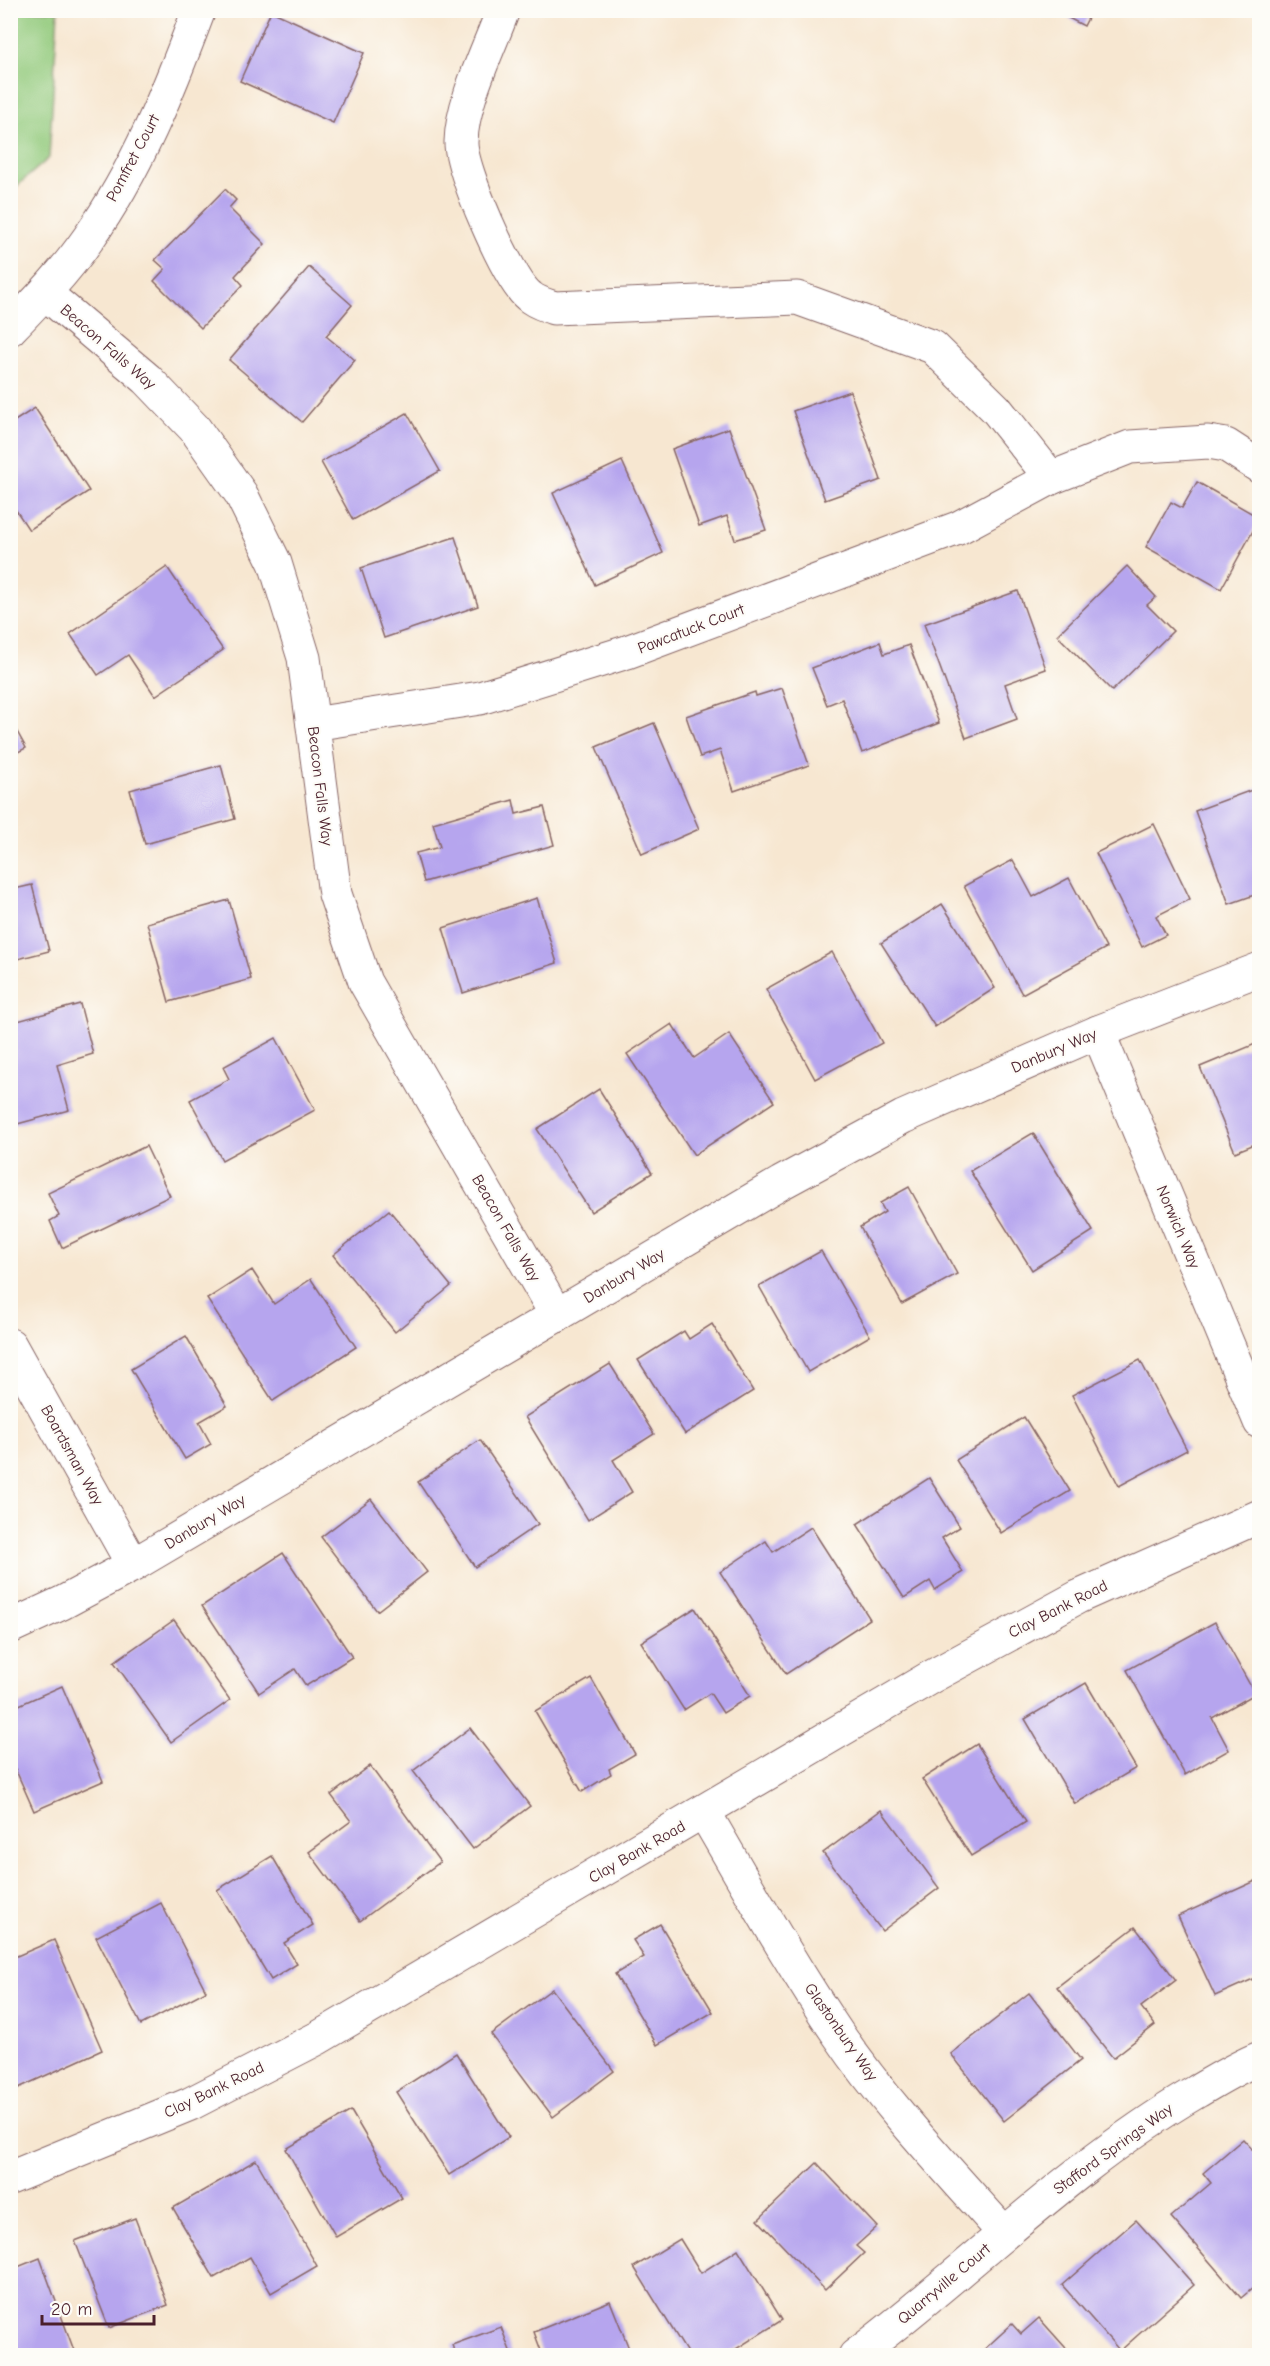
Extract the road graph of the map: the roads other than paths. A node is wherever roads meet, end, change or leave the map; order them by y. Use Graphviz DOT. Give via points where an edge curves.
graph roads {
  1 [pos="199,10"];
  2 [pos="503,10"];
  3 [pos="45,293"];
  4 [pos="10,329"];
  5 [pos="1260,467"];
  6 [pos="1051,478"];
  7 [pos="313,724"];
  8 [pos="1260,969"];
  9 [pos="1098,1032"];
  10 [pos="557,1316"];
  11 [pos="10,1345"];
  12 [pos="1260,1422"];
  13 [pos="1260,1516"];
  14 [pos="133,1565"];
  15 [pos="10,1627"];
  16 [pos="704,1812"];
  17 [pos="1260,2058"];
  18 [pos="10,2178"];
  19 [pos="1004,2233"];
  20 [pos="855,2355"];
  1 -- 3 [label="street, Pomfret Court" via="142,148 88,240"];
  2 -- 6 [label="street" via="466,110 461,142 464,167 513,278 529,297 554,308 797,298 933,347 996,409"];
  3 -- 4 [label="street, Pomfret Court"];
  3 -- 7 [label="street, Beacon Falls Way" via="147,379 195,429 241,494 275,562 304,658"];
  5 -- 6 [label="street, Pawcatuck Court" via="1226,445 1208,442 1130,447"];
  6 -- 7 [label="street, Pawcatuck Court" via="958,528 627,652 480,698"];
  7 -- 10 [label="street, Beacon Falls Way" via="334,894 365,982"];
  8 -- 9 [label="street, Danbury Way"];
  9 -- 10 [label="street, Danbury Way" via="903,1117 781,1183"];
  9 -- 12 [label="street, Norwich Way"];
  10 -- 14 [label="street, Danbury Way"];
  11 -- 14 [label="street, Boardsman Way"];
  13 -- 16 [label="street, Clay Bank Road" via="1078,1596 931,1677"];
  14 -- 15 [label="street, Danbury Way"];
  16 -- 18 [label="street, Clay Bank Road" via="318,2038 190,2104"];
  16 -- 19 [label="street, Glastonbury Way" via="774,1935 839,2036 912,2129"];
  17 -- 19 [label="street, Stafford Springs Way" via="1147,2120"];
  19 -- 20 [label="street, Quarryville Court"];
}
